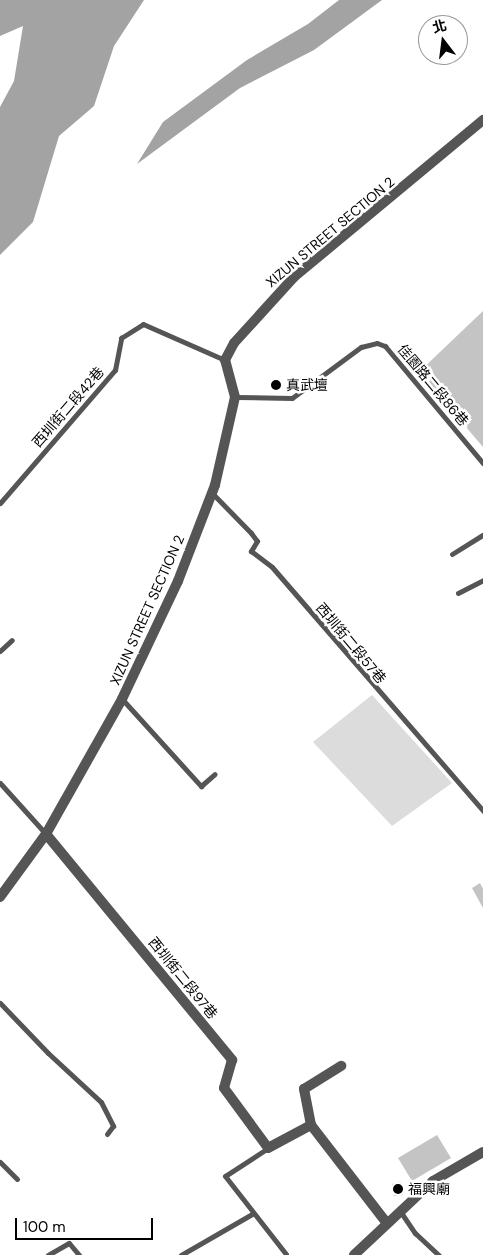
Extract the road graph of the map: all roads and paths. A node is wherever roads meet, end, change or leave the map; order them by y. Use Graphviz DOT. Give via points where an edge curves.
graph roads {
  1 [pos="483,120"];
  2 [pos="225,360"];
  3 [pos="235,397"];
  4 [pos="483,462"];
  5 [pos="212,493"];
  6 [pos="0,503"];
  7 [pos="483,535"];
  8 [pos="452,554"];
  9 [pos="483,580"];
  10 [pos="458,594"];
  11 [pos="12,640"];
  12 [pos="0,651"];
  13 [pos="122,699"];
  14 [pos="215,774"];
  15 [pos="0,783"];
  16 [pos="483,811"];
  17 [pos="46,834"];
  18 [pos="0,897"];
  19 [pos="0,1003"];
  20 [pos="341,1066"];
  21 [pos="311,1125"];
  22 [pos="107,1134"];
  23 [pos="268,1148"];
  24 [pos="483,1152"];
  25 [pos="0,1162"];
  26 [pos="17,1179"];
  27 [pos="400,1210"];
  28 [pos="252,1214"];
  29 [pos="386,1222"];
  30 [pos="286,1254"];
  31 [pos="48,1255"];
  32 [pos="79,1255"];
  33 [pos="181,1255"];
  34 [pos="354,1255"];
  35 [pos="439,1255"];
  1 -- 2 [label="street, XIZUN STREET SECTION 2" via="294,277 234,343"];
  2 -- 3 [label="street, XIZUN STREET SECTION 2"];
  2 -- 6 [label="lane, 西圳街二段42巷" via="143,324 122,338 115,370"];
  3 -- 4 [label="lane, 佳園路二段86巷" via="292,398 361,347 377,343 385,346"];
  3 -- 5 [label="street, XIZUN STREET SECTION 2"];
  5 -- 13 [label="street, XIZUN STREET SECTION 2" via="178,580"];
  5 -- 16 [label="lane, 西圳街二段57巷" via="252,533 256,541 251,551 272,567"];
  7 -- 8 [label="lane"];
  9 -- 10 [label="lane"];
  11 -- 12 [label="lane"];
  13 -- 14 [label="lane" via="202,786"];
  13 -- 17 [label="street, XIZUN STREET SECTION 2"];
  15 -- 17 [label="lane"];
  17 -- 18 [label="street, XIZUN STREET SECTION 2"];
  17 -- 23 [label="street, 西圳街二段97巷" via="232,1060 224,1088"];
  19 -- 22 [label="lane" via="101,1102 113,1126"];
  20 -- 21 [label="street" via="304,1089"];
  21 -- 23 [label="street"];
  21 -- 29 [label="street"];
  23 -- 28 [label="lane" via="225,1176"];
  24 -- 27 [label="street" via="433,1181"];
  25 -- 26 [label="lane"];
  27 -- 29 [label="street"];
  27 -- 35 [label="lane" via="415,1232"];
  28 -- 30 [label="lane"];
  28 -- 33 [label="lane"];
  29 -- 34 [label="street"];
  31 -- 32 [label="lane" via="69,1243"];
}
